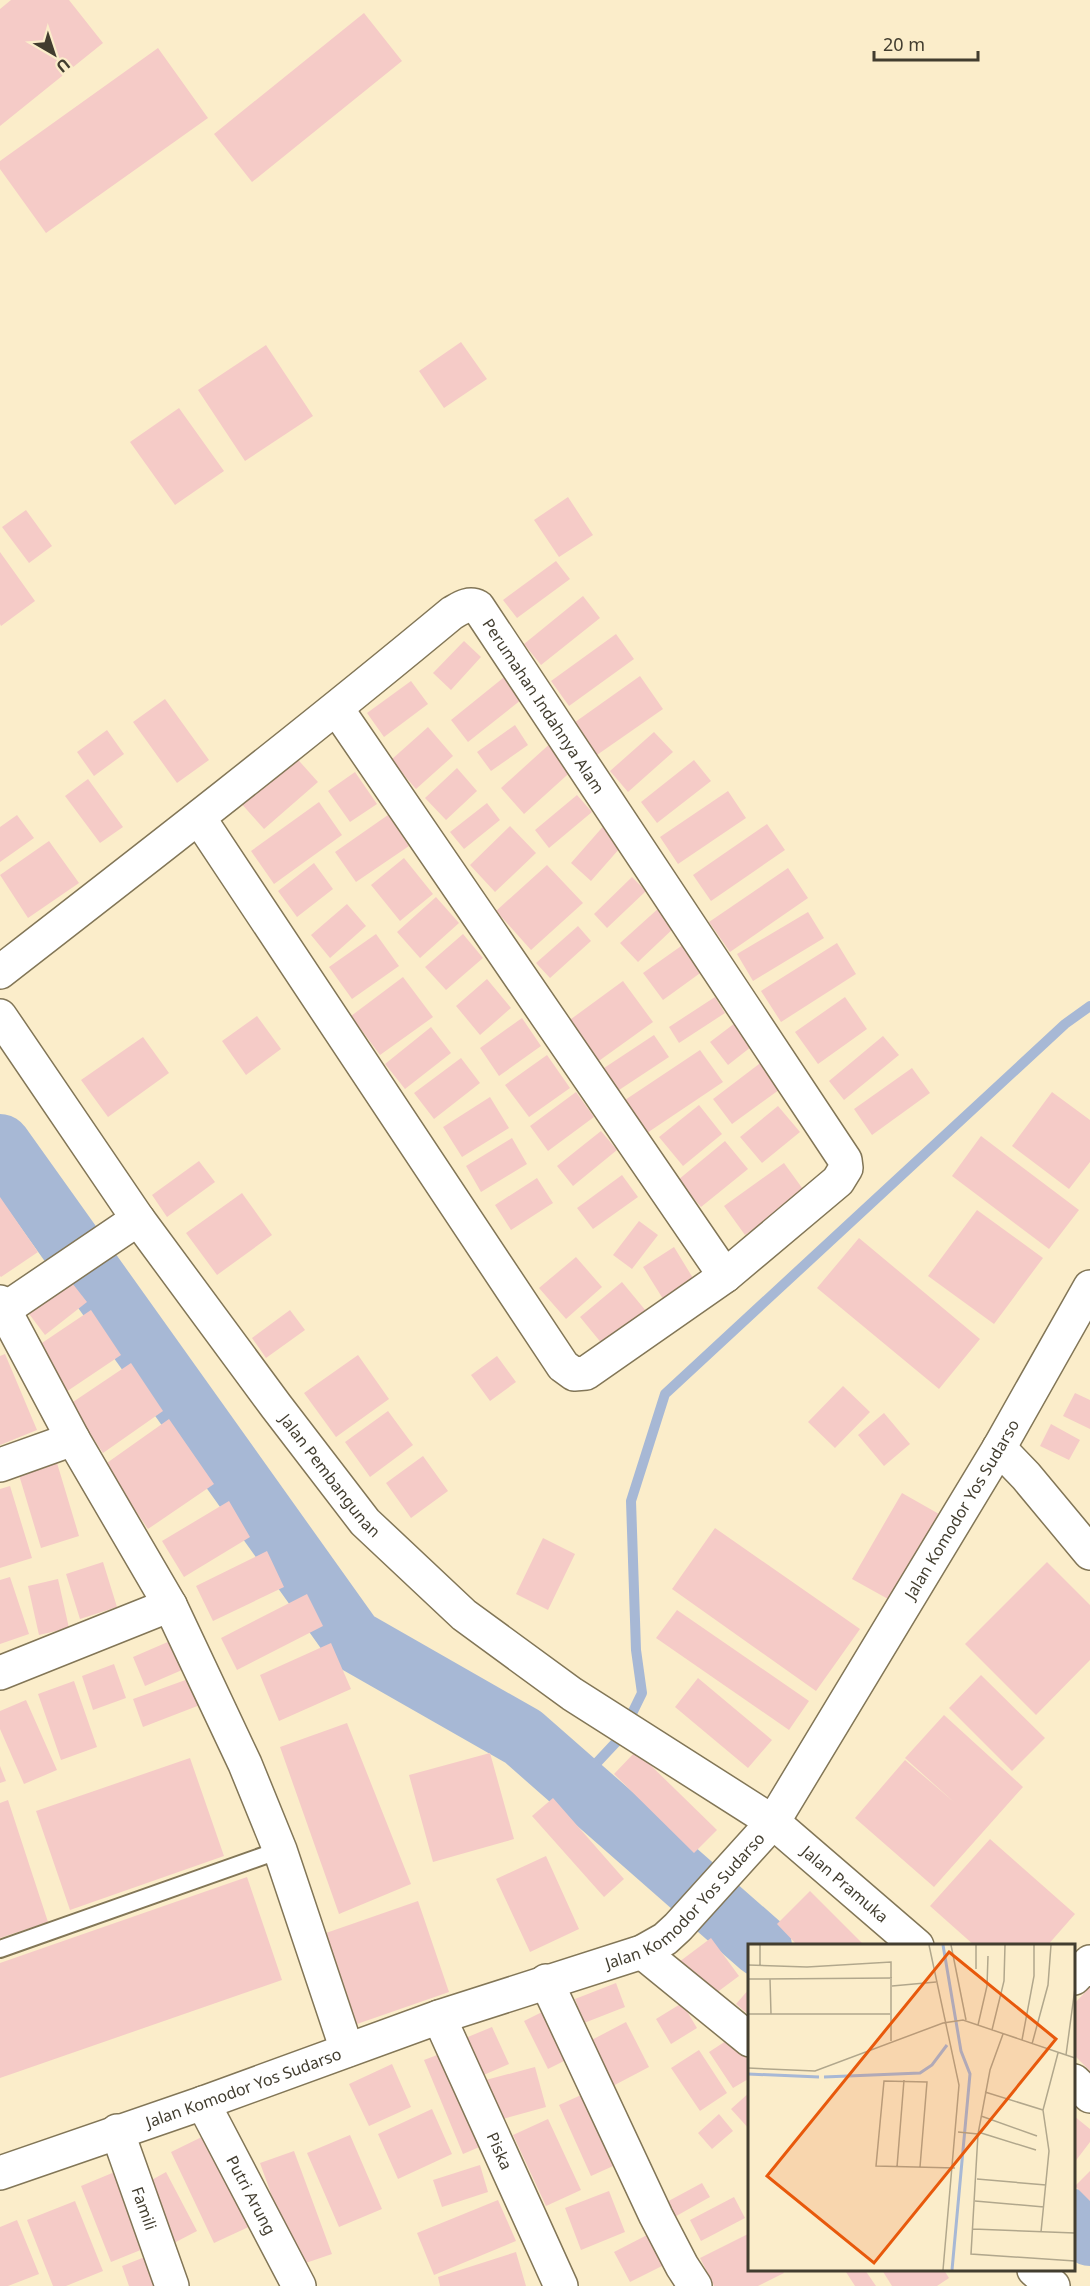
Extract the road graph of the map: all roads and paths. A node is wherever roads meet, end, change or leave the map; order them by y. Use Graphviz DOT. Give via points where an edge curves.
graph roads {
  1 [pos="337,709"];
  2 [pos="199,818"];
  3 [pos="0,972"];
  4 [pos="0,1017"];
  5 [pos="138,1219"];
  6 [pos="725,1276"];
  7 [pos="1090,1287"];
  8 [pos="5,1318"];
  9 [pos="74,1439"];
  10 [pos="999,1448"];
  11 [pos="0,1465"];
  12 [pos="1090,1553"];
  13 [pos="170,1605"];
  14 [pos="0,1673"];
  15 [pos="773,1822"];
  16 [pos="280,1850"];
  17 [pos="915,1944"];
  18 [pos="0,1948"];
  19 [pos="642,1952"];
  20 [pos="1090,1962"];
  21 [pos="1075,1977"];
  22 [pos="546,1981"];
  23 [pos="439,2017"];
  24 [pos="748,2038"];
  25 [pos="347,2050"];
  26 [pos="1075,2082"];
  27 [pos="1090,2096"];
  28 [pos="203,2103"];
  29 [pos="117,2131"];
  30 [pos="0,2173"];
  31 [pos="1035,2271"];
  32 [pos="172,2286"];
  33 [pos="299,2286"];
  34 [pos="561,2286"];
  35 [pos="695,2286"];
  36 [pos="1053,2286"];
  1 -- 2 [label="street, Perumahan Indahnya Alam"];
  1 -- 6 [label="street"];
  1 -- 6 [label="street, Perumahan Indahnya Alam" via="452,613 464,606 478,607 845,1160 846,1168 838,1181"];
  2 -- 3 [label="street, Perumahan Indahnya Alam"];
  2 -- 6 [label="street" via="563,1366 574,1374 586,1373"];
  4 -- 5 [label="street, Jalan Pembangunan"];
  5 -- 8 [label="street" via="46,1281"];
  5 -- 15 [label="street, Jalan Pembangunan" via="366,1522 464,1615 572,1694"];
  7 -- 10 [label="street, Jalan Komodor Yos Sudarso"];
  8 -- 9 [label="street"];
  9 -- 11 [label="street"];
  9 -- 13 [label="street"];
  10 -- 12 [label="street"];
  10 -- 15 [label="street, Jalan Komodor Yos Sudarso"];
  13 -- 14 [label="street"];
  13 -- 16 [label="street" via="245,1764"];
  15 -- 17 [label="street, Jalan Pramuka"];
  15 -- 19 [label="street, Jalan Komodor Yos Sudarso" via="678,1927"];
  16 -- 18 [label="lane"];
  16 -- 25 [label="street"];
  19 -- 22 [label="street, Jalan Komodor Yos Sudarso"];
  19 -- 24 [label="street"];
  20 -- 21 [label="street"];
  22 -- 23 [label="street, Jalan Komodor Yos Sudarso"];
  22 -- 35 [label="street" via="656,2216"];
  23 -- 25 [label="street, Jalan Komodor Yos Sudarso"];
  23 -- 34 [label="street, Piska"];
  25 -- 28 [label="street, Jalan Komodor Yos Sudarso"];
  26 -- 27 [label="street"];
  28 -- 29 [label="street, Jalan Komodor Yos Sudarso"];
  28 -- 33 [label="street, Putri Arung"];
  29 -- 30 [label="street, Jalan Komodor Yos Sudarso"];
  29 -- 32 [label="street, Famili"];
  31 -- 36 [label="street"];
}
